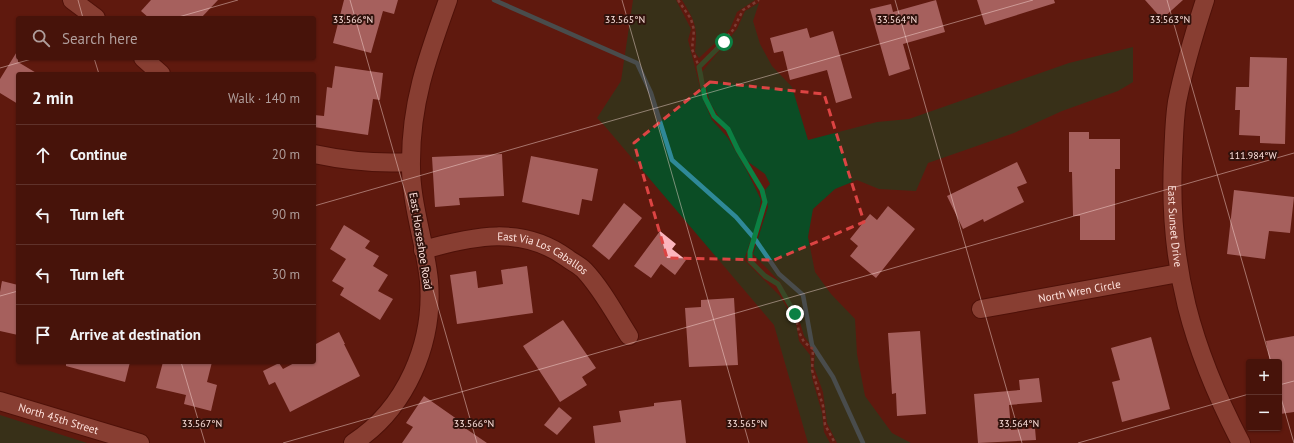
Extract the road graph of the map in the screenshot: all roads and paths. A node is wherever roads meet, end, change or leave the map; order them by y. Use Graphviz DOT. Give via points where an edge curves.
graph roads {
  1 [pos="72,0"];
  2 [pos="448,0"];
  3 [pos="678,0"];
  4 [pos="759,0"];
  5 [pos="1205,0"];
  6 [pos="93,10"];
  7 [pos="144,60"];
  8 [pos="699,67"];
  9 [pos="159,72"];
  10 [pos="316,154"];
  11 [pos="410,162"];
  12 [pos="423,250"];
  13 [pos="1179,273"];
  14 [pos="981,309"];
  15 [pos="629,336"];
  16 [pos="0,401"];
  17 [pos="364,440"];
  18 [pos="140,443"];
  19 [pos="835,443"];
  20 [pos="1241,443"];
  1 -- 6 [label="street"];
  2 -- 11 [label="street, East Horseshoe Road" via="418,91 413,115"];
  3 -- 8 [label="path" via="691,18 694,30 692,49"];
  4 -- 8 [label="path" via="743,10 733,30"];
  5 -- 13 [label="street, East Sunset Drive" via="1189,48 1174,130 1172,182 1174,238"];
  7 -- 9 [label="street"];
  8 -- 19 [label="path" via="705,98 714,116 728,129 762,190 765,202 750,252 750,261 765,276 778,284 795,314 804,342 813,350 812,370 823,406 825,425"];
  10 -- 11 [label="street" via="347,161 383,164"];
  11 -- 12 [label="street, East Horseshoe Road" via="414,210"];
  12 -- 15 [label="street, East Via Los Caballos" via="458,240 481,237 519,238 540,242 583,270 600,290"];
  12 -- 17 [label="street, East Horseshoe Road" via="429,281 429,313 421,353 402,393"];
  13 -- 14 [label="street, North Wren Circle"];
  13 -- 20 [label="street, East Sunset Drive" via="1184,302 1204,364"];
  16 -- 18 [label="street, North 45th Street"];
}
